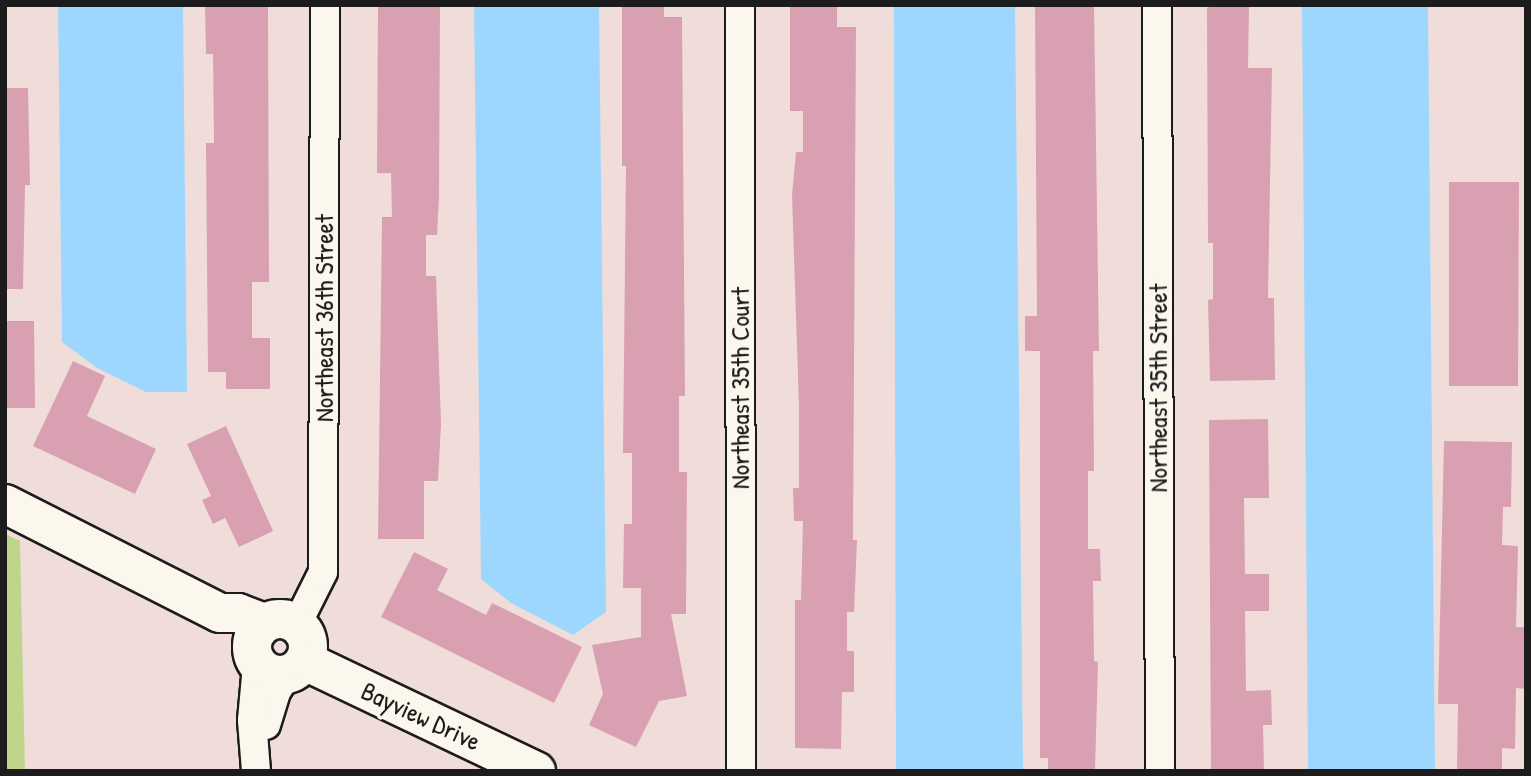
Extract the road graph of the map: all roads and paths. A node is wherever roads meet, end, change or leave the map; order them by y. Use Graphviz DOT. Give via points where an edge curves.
graph roads {
  1 [pos="325,5"];
  2 [pos="740,5"];
  3 [pos="1157,5"];
  4 [pos="5,504"];
  5 [pos="277,649"];
  6 [pos="256,771"];
  7 [pos="536,771"];
  8 [pos="741,771"];
  9 [pos="1160,771"];
  1 -- 5 [label="street, Northeast 36th Street" via="323,572"];
  2 -- 8 [label="street, Northeast 35th Court"];
  3 -- 9 [label="street, Northeast 35th Street"];
  4 -- 5 [label="street, Bayview Drive" via="219,613 238,613"];
  5 -- 6 [label="street" via="252,720"];
  5 -- 7 [label="street, Bayview Drive"];
}
